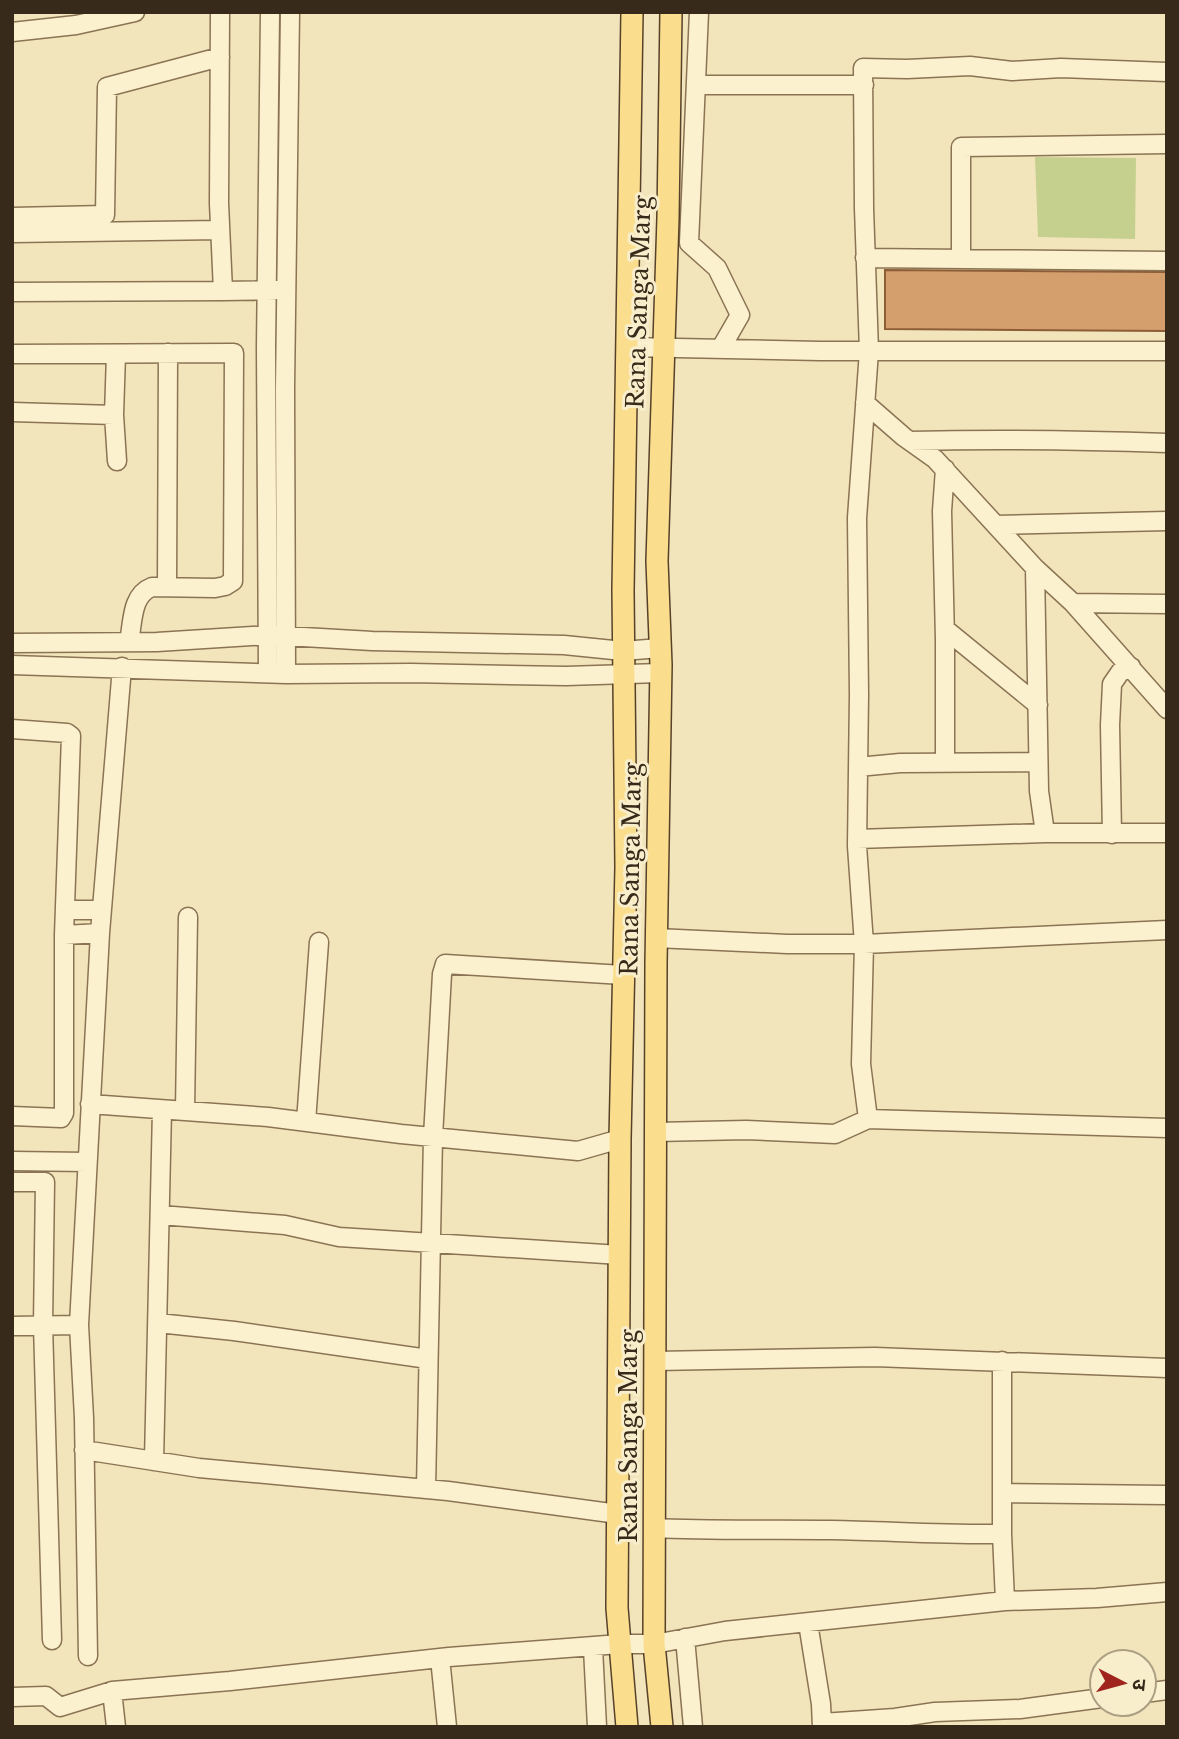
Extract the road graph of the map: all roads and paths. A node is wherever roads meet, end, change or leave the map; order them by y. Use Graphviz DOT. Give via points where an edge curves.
graph roads {
  1 [pos="135,12"];
  2 [pos="220,12"];
  3 [pos="271,12"];
  4 [pos="290,12"];
  5 [pos="632,12"];
  6 [pos="671,12"];
  7 [pos="699,12"];
  8 [pos="12,33"];
  9 [pos="220,57"];
  10 [pos="1167,72"];
  11 [pos="696,85"];
  12 [pos="864,85"];
  13 [pos="1167,144"];
  14 [pos="12,217"];
  15 [pos="220,230"];
  16 [pos="12,233"];
  17 [pos="865,258"];
  18 [pos="961,259"];
  19 [pos="1167,261"];
  20 [pos="267,290"];
  21 [pos="287,290"];
  22 [pos="223,291"];
  23 [pos="12,292"];
  24 [pos="628,346"];
  25 [pos="664,346"];
  26 [pos="720,348"];
  27 [pos="869,351"];
  28 [pos="1167,351"];
  29 [pos="168,353"];
  30 [pos="12,354"];
  31 [pos="116,354"];
  32 [pos="865,402"];
  33 [pos="12,412"];
  34 [pos="114,415"];
  35 [pos="910,441"];
  36 [pos="1167,443"];
  37 [pos="117,461"];
  38 [pos="945,469"];
  39 [pos="1167,520"];
  40 [pos="996,525"];
  41 [pos="1035,568"];
  42 [pos="166,587"];
  43 [pos="1073,603"];
  44 [pos="1167,604"];
  45 [pos="945,629"];
  46 [pos="277,636"];
  47 [pos="129,642"];
  48 [pos="12,643"];
  49 [pos="660,648"];
  50 [pos="623,651"];
  51 [pos="12,665"];
  52 [pos="122,667"];
  53 [pos="1131,667"];
  54 [pos="277,673"];
  55 [pos="660,673"];
  56 [pos="623,674"];
  57 [pos="1167,683"];
  58 [pos="1146,684"];
  59 [pos="1038,705"];
  60 [pos="1167,709"];
  61 [pos="12,729"];
  62 [pos="944,762"];
  63 [pos="1038,762"];
  64 [pos="858,767"];
  65 [pos="1045,833"];
  66 [pos="1167,833"];
  67 [pos="1112,834"];
  68 [pos="857,839"];
  69 [pos="65,910"];
  70 [pos="101,910"];
  71 [pos="188,917"];
  72 [pos="1167,930"];
  73 [pos="100,933"];
  74 [pos="64,935"];
  75 [pos="656,938"];
  76 [pos="319,942"];
  77 [pos="864,944"];
  78 [pos="623,975"];
  79 [pos="90,1104"];
  80 [pos="162,1110"];
  81 [pos="185,1111"];
  82 [pos="12,1116"];
  83 [pos="868,1119"];
  84 [pos="306,1122"];
  85 [pos="1167,1128"];
  86 [pos="656,1132"];
  87 [pos="433,1137"];
  88 [pos="620,1139"];
  89 [pos="12,1161"];
  90 [pos="87,1162"];
  91 [pos="12,1182"];
  92 [pos="161,1215"];
  93 [pos="431,1242"];
  94 [pos="620,1255"];
  95 [pos="158,1323"];
  96 [pos="43,1325"];
  97 [pos="79,1325"];
  98 [pos="12,1326"];
  99 [pos="428,1359"];
  100 [pos="656,1361"];
  101 [pos="1002,1361"];
  102 [pos="1167,1368"];
  103 [pos="84,1450"];
  104 [pos="154,1461"];
  105 [pos="426,1489"];
  106 [pos="1002,1493"];
  107 [pos="1167,1495"];
  108 [pos="618,1514"];
  109 [pos="655,1528"];
  110 [pos="1002,1534"];
  111 [pos="1167,1592"];
  112 [pos="1005,1601"];
  113 [pos="808,1623"];
  114 [pos="685,1638"];
  115 [pos="52,1640"];
  116 [pos="620,1644"];
  117 [pos="654,1644"];
  118 [pos="593,1648"];
  119 [pos="89,1656"];
  120 [pos="440,1658"];
  121 [pos="113,1691"];
  122 [pos="12,1697"];
  123 [pos="1088,1700"];
  124 [pos="822,1725"];
  125 [pos="116,1727"];
  126 [pos="447,1727"];
  127 [pos="597,1727"];
  128 [pos="627,1727"];
  129 [pos="662,1727"];
  130 [pos="693,1727"];
  1 -- 8 [label="street"];
  2 -- 9 [label="street"];
  3 -- 20 [label="street"];
  4 -- 21 [label="street"];
  5 -- 24 [label="main road, Rana Sanga Marg"];
  6 -- 25 [label="main road, Rana Sanga Marg"];
  7 -- 11 [label="street"];
  9 -- 14 [label="street" via="107,87 105,215"];
  9 -- 15 [label="street"];
  10 -- 12 [label="street" via="863,68"];
  11 -- 12 [label="street"];
  11 -- 26 [label="street" via="689,243 717,268 740,315"];
  12 -- 17 [label="street"];
  13 -- 18 [label="street" via="961,147"];
  15 -- 16 [label="street"];
  15 -- 22 [label="street"];
  17 -- 18 [label="street"];
  17 -- 27 [label="street"];
  18 -- 19 [label="street"];
  20 -- 21 [label="street"];
  20 -- 22 [label="street"];
  20 -- 46 [label="street"];
  21 -- 46 [label="street"];
  22 -- 23 [label="street"];
  24 -- 25 [label="street"];
  24 -- 50 [label="main road, Rana Sanga Marg"];
  25 -- 26 [label="street"];
  25 -- 49 [label="main road, Rana Sanga Marg" via="657,561"];
  26 -- 27 [label="street"];
  27 -- 28 [label="street"];
  27 -- 32 [label="street"];
  29 -- 31 [label="street"];
  29 -- 42 [label="street"];
  29 -- 42 [label="street" via="234,353 234,484 233,581 215,589"];
  30 -- 31 [label="street"];
  31 -- 34 [label="street"];
  32 -- 35 [label="street"];
  32 -- 64 [label="street" via="857,518"];
  33 -- 34 [label="street"];
  34 -- 37 [label="street"];
  35 -- 36 [label="street"];
  35 -- 38 [label="street"];
  38 -- 40 [label="street"];
  38 -- 45 [label="street"];
  39 -- 40 [label="street"];
  40 -- 41 [label="street"];
  41 -- 43 [label="street"];
  41 -- 59 [label="street"];
  42 -- 47 [label="street" via="142,590 137,597"];
  43 -- 44 [label="street"];
  43 -- 53 [label="street"];
  45 -- 59 [label="street"];
  45 -- 62 [label="street"];
  46 -- 47 [label="street"];
  46 -- 50 [label="street"];
  46 -- 54 [label="street"];
  47 -- 48 [label="street"];
  49 -- 50 [label="street"];
  49 -- 55 [label="main road, Rana Sanga Marg"];
  50 -- 56 [label="main road, Rana Sanga Marg"];
  51 -- 52 [label="street"];
  52 -- 54 [label="street"];
  52 -- 70 [label="street"];
  53 -- 58 [label="street"];
  53 -- 67 [label="street" via="1121,671 1112,684"];
  54 -- 56 [label="street"];
  55 -- 56 [label="street"];
  55 -- 75 [label="main road, Rana Sanga Marg"];
  56 -- 78 [label="main road, Rana Sanga Marg"];
  57 -- 58 [label="street"];
  58 -- 60 [label="street"];
  59 -- 63 [label="street"];
  61 -- 69 [label="street" via="71,736"];
  62 -- 63 [label="street"];
  62 -- 64 [label="street"];
  63 -- 65 [label="street"];
  64 -- 68 [label="street"];
  65 -- 67 [label="street"];
  65 -- 68 [label="street"];
  66 -- 67 [label="street"];
  68 -- 77 [label="street"];
  69 -- 70 [label="street"];
  69 -- 74 [label="street"];
  70 -- 73 [label="street"];
  71 -- 81 [label="street"];
  72 -- 77 [label="street"];
  73 -- 74 [label="street"];
  73 -- 79 [label="street"];
  74 -- 82 [label="street" via="64,1113 51,1119"];
  75 -- 77 [label="street"];
  75 -- 86 [label="main road, Rana Sanga Marg"];
  76 -- 84 [label="street"];
  77 -- 83 [label="street" via="861,1064"];
  78 -- 87 [label="street" via="445,964"];
  78 -- 88 [label="main road, Rana Sanga Marg"];
  79 -- 80 [label="street"];
  79 -- 90 [label="street"];
  80 -- 81 [label="street"];
  80 -- 92 [label="street"];
  81 -- 84 [label="street"];
  83 -- 85 [label="street"];
  83 -- 86 [label="street" via="835,1134"];
  84 -- 87 [label="street"];
  86 -- 100 [label="main road, Rana Sanga Marg"];
  87 -- 88 [label="street" via="578,1151"];
  87 -- 93 [label="street"];
  88 -- 94 [label="main road, Rana Sanga Marg"];
  89 -- 90 [label="street"];
  90 -- 97 [label="street"];
  91 -- 96 [label="street" via="45,1182"];
  92 -- 93 [label="street" via="285,1225 339,1237"];
  92 -- 95 [label="street"];
  93 -- 94 [label="street"];
  93 -- 99 [label="street"];
  94 -- 108 [label="main road, Rana Sanga Marg"];
  95 -- 99 [label="street"];
  95 -- 104 [label="street"];
  96 -- 97 [label="street"];
  96 -- 98 [label="street"];
  96 -- 115 [label="street"];
  97 -- 103 [label="street"];
  99 -- 105 [label="street"];
  100 -- 101 [label="street" via="875,1357"];
  100 -- 109 [label="main road, Rana Sanga Marg"];
  101 -- 102 [label="street"];
  101 -- 106 [label="street"];
  103 -- 104 [label="street"];
  103 -- 119 [label="street"];
  104 -- 105 [label="street"];
  105 -- 108 [label="street"];
  106 -- 107 [label="street"];
  106 -- 110 [label="street"];
  108 -- 116 [label="main road, Rana Sanga Marg"];
  109 -- 110 [label="street"];
  109 -- 117 [label="main road, Rana Sanga Marg"];
  110 -- 112 [label="street"];
  111 -- 112 [label="street"];
  112 -- 113 [label="street"];
  113 -- 114 [label="street"];
  113 -- 124 [label="street"];
  114 -- 117 [label="street"];
  114 -- 130 [label="street"];
  116 -- 117 [label="street"];
  116 -- 118 [label="street"];
  116 -- 128 [label="main road, Rana Sanga Marg"];
  117 -- 129 [label="main road, Rana Sanga Marg"];
  118 -- 120 [label="street"];
  118 -- 127 [label="street"];
  120 -- 121 [label="street"];
  120 -- 126 [label="street"];
  121 -- 122 [label="street" via="60,1707 46,1696"];
  121 -- 125 [label="street"];
  123 -- 124 [label="street"];
}
